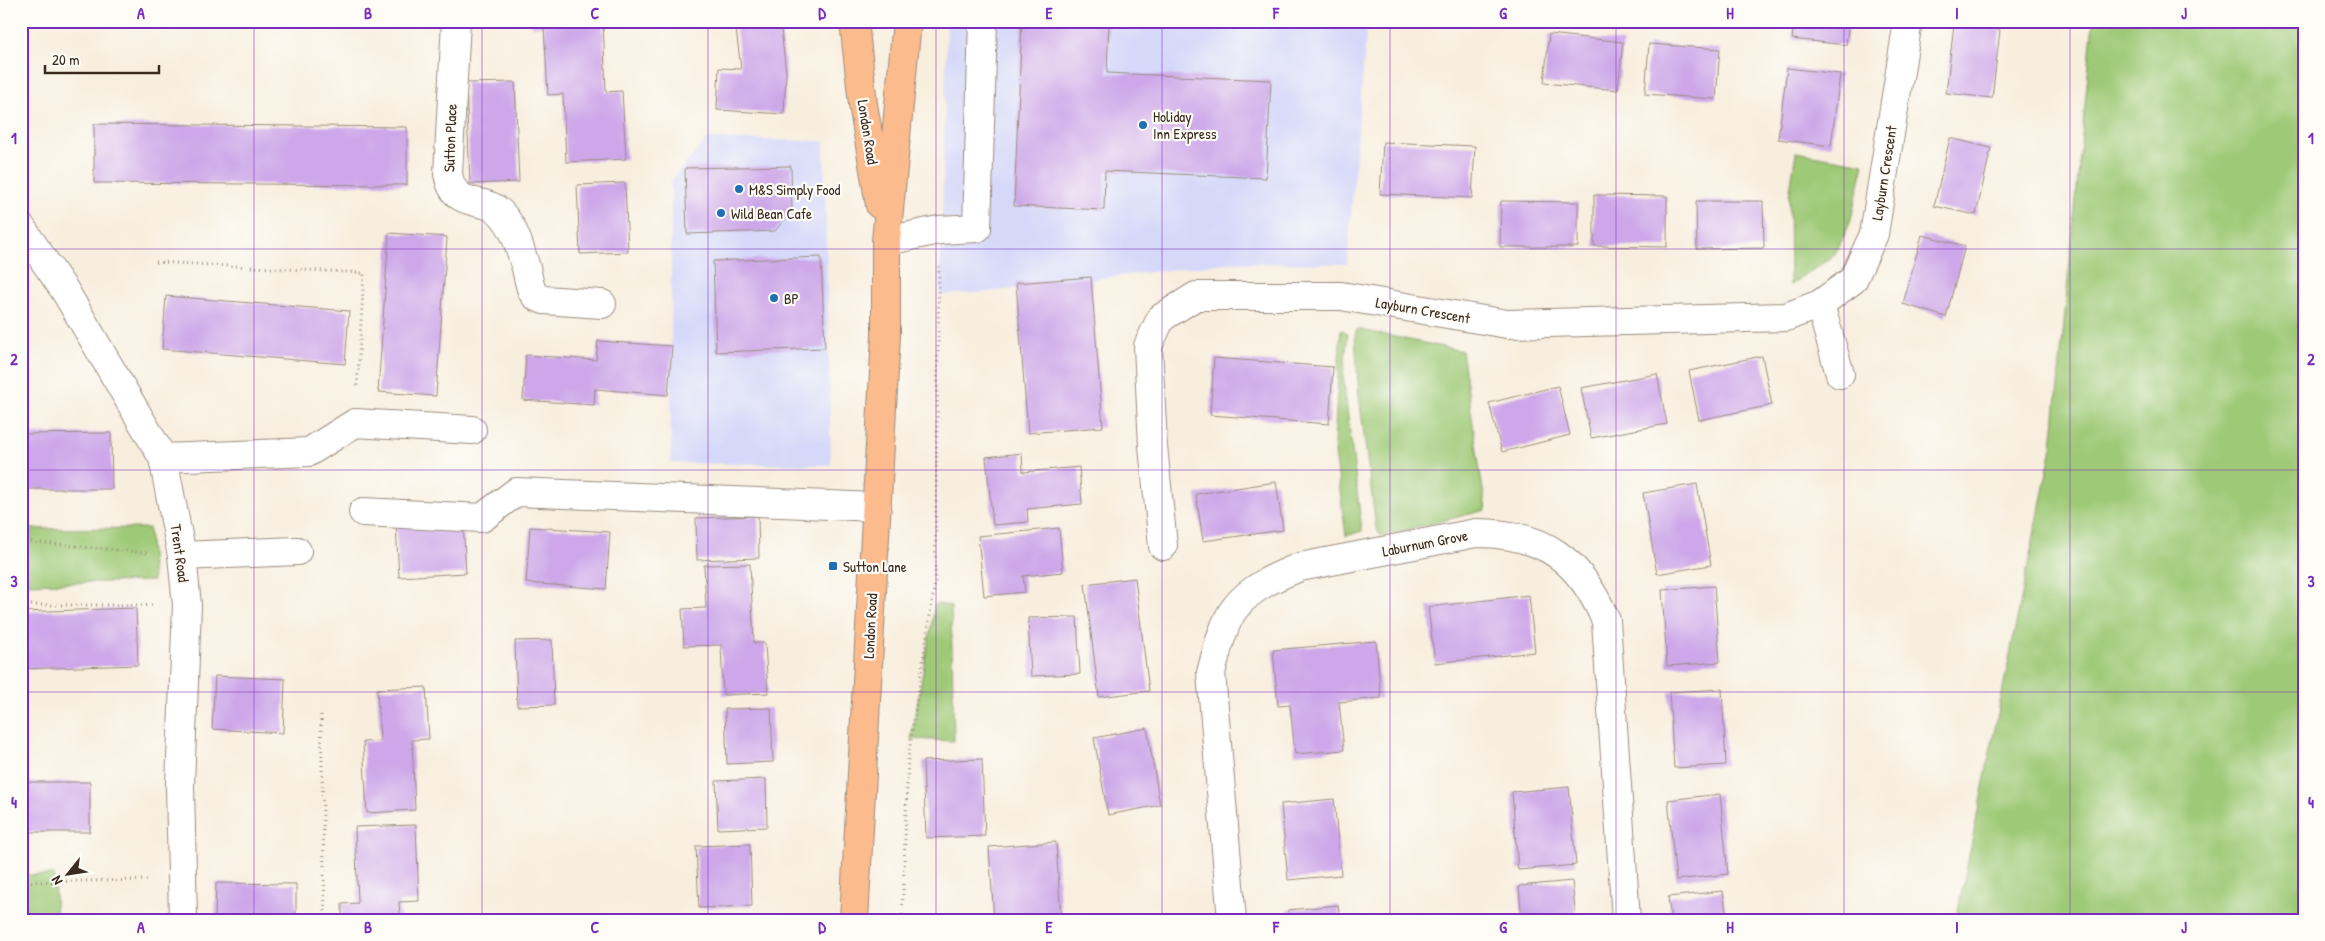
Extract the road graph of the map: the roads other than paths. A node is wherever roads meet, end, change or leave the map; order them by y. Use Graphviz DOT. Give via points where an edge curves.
graph roads {
  1 [pos="456,21"];
  2 [pos="854,21"];
  3 [pos="907,21"];
  4 [pos="983,21"];
  5 [pos="1908,21"];
  6 [pos="21,227"];
  7 [pos="886,241"];
  8 [pos="602,304"];
  9 [pos="1820,304"];
  10 [pos="1840,374"];
  11 [pos="472,430"];
  12 [pos="163,458"];
  13 [pos="877,507"];
  14 [pos="363,512"];
  15 [pos="1162,546"];
  16 [pos="297,551"];
  17 [pos="182,556"];
  18 [pos="183,920"];
  19 [pos="854,920"];
  20 [pos="1232,920"];
  21 [pos="1626,920"];
  1 -- 8 [label="street, Sutton Place" via="448,174 452,190 464,200 485,204 504,216 521,252 531,290 536,297"];
  2 -- 7 [label="highway, London Road" via="863,104"];
  3 -- 7 [label="highway, London Road"];
  4 -- 7 [label="street" via="977,228 939,230"];
  5 -- 9 [label="street, Layburn Crescent" via="1874,234 1853,280"];
  6 -- 12 [label="street, Trent Road" via="65,291"];
  7 -- 13 [label="highway, London Road" via="886,335"];
  9 -- 10 [label="street"];
  9 -- 15 [label="street, Layburn Crescent" via="1786,317 1507,324 1341,296 1196,296 1161,318 1148,346"];
  11 -- 12 [label="street" via="354,423 309,452"];
  12 -- 17 [label="street, Trent Road"];
  13 -- 14 [label="street" via="516,492 482,518"];
  13 -- 19 [label="highway, London Road"];
  16 -- 17 [label="street"];
  17 -- 18 [label="street, Trent Road" via="187,605 180,785"];
  20 -- 21 [label="street, Laburnum Grove" via="1211,673 1234,608 1275,577 1300,567 1476,533 1504,533 1548,548 1586,580 1606,621"];
}
